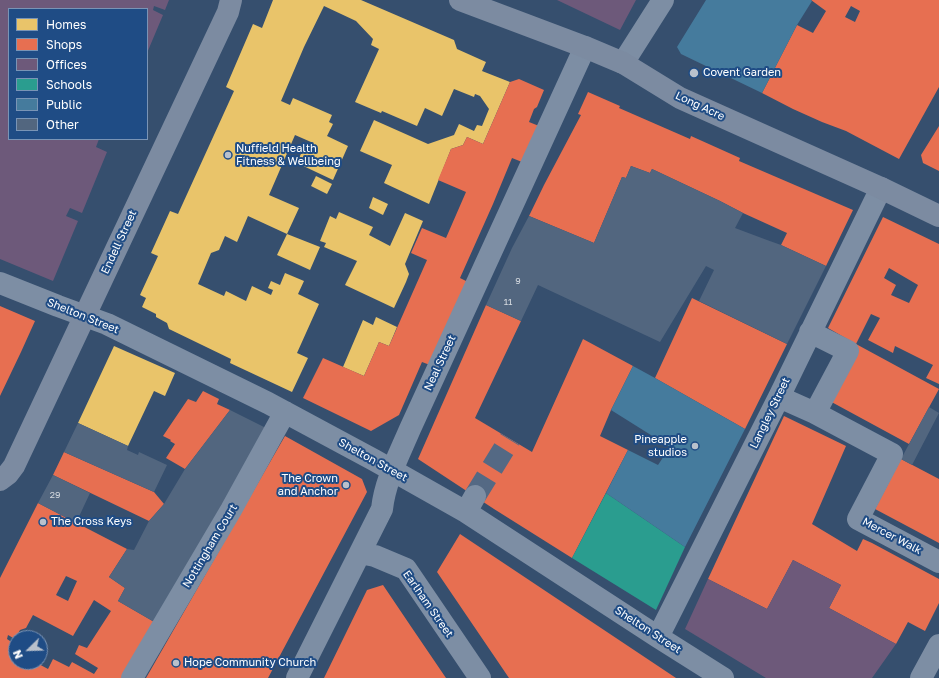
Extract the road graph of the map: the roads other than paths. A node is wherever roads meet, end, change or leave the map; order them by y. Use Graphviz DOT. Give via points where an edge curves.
graph roads {
  1 [pos="231,0"];
  2 [pos="460,0"];
  3 [pos="662,0"];
  4 [pos="584,47"];
  5 [pos="623,64"];
  6 [pos="880,188"];
  7 [pos="939,216"];
  8 [pos="0,282"];
  9 [pos="85,315"];
  10 [pos="810,332"];
  11 [pos="779,397"];
  12 [pos="285,412"];
  13 [pos="815,413"];
  14 [pos="392,470"];
  15 [pos="0,480"];
  16 [pos="360,553"];
  17 [pos="939,562"];
  18 [pos="658,637"];
  19 [pos="939,645"];
  20 [pos="132,678"];
  21 [pos="298,678"];
  22 [pos="480,678"];
  23 [pos="723,678"];
  24 [pos="921,678"];
  1 -- 9 [label="main road, Endell Street" via="228,12"];
  2 -- 4 [label="main road, Long Acre"];
  3 -- 5 [label="street"];
  4 -- 5 [label="main road, Long Acre"];
  4 -- 14 [label="street, Neal Street"];
  5 -- 6 [label="main road, Long Acre" via="680,98"];
  6 -- 7 [label="main road, Long Acre"];
  6 -- 10 [label="street, Langley Street"];
  8 -- 9 [label="street, Shelton Street"];
  9 -- 12 [label="street, Shelton Street"];
  9 -- 15 [label="main road, Endell Street" via="14,466"];
  10 -- 11 [label="street, Langley Street"];
  10 -- 13 [label="street" via="848,351"];
  11 -- 13 [label="street, Mercer Walk"];
  11 -- 18 [label="street, Langley Street"];
  12 -- 14 [label="street, Shelton Street"];
  12 -- 20 [label="street, Nottingham Court" via="231,510"];
  13 -- 17 [label="street, Mercer Walk" via="892,454 858,519"];
  14 -- 16 [label="street, Neal Street" via="382,500 382,509"];
  14 -- 18 [label="street, Shelton Street" via="470,504"];
  16 -- 21 [label="street, Neal Street"];
  16 -- 22 [label="street, Earlham Street" via="375,556 406,569"];
  18 -- 23 [label="street, Shelton Street"];
  19 -- 24 [label="street"];
}
